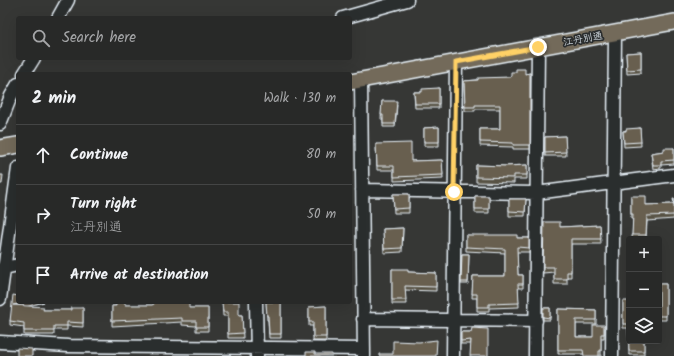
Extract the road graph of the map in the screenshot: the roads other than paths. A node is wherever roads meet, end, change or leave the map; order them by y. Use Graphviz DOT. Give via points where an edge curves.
graph roads {
  1 [pos="68,0"];
  2 [pos="407,0"];
  3 [pos="59,16"];
  4 [pos="350,16"];
  5 [pos="674,22"];
  6 [pos="615,33"];
  7 [pos="538,47"];
  8 [pos="33,60"];
  9 [pos="456,62"];
  10 [pos="25,72"];
  11 [pos="356,81"];
  12 [pos="16,86"];
  13 [pos="5,95"];
  14 [pos="0,124"];
  15 [pos="16,145"];
  16 [pos="0,148"];
  17 [pos="674,175"];
  18 [pos="16,181"];
  19 [pos="613,184"];
  20 [pos="362,190"];
  21 [pos="454,192"];
  22 [pos="536,193"];
  23 [pos="16,266"];
  24 [pos="2,269"];
  25 [pos="0,299"];
  26 [pos="256,304"];
  27 [pos="363,319"];
  28 [pos="453,319"];
  29 [pos="536,321"];
  30 [pos="0,342"];
  31 [pos="68,351"];
  32 [pos="163,351"];
  33 [pos="257,352"];
  34 [pos="364,352"];
  35 [pos="453,356"];
  36 [pos="535,356"];
  37 [pos="612,356"];
  1 -- 3 [label="street"];
  2 -- 4 [label="street"];
  5 -- 6 [label="main road, 江丹別通"];
  6 -- 7 [label="main road, 江丹別通"];
  6 -- 19 [label="street"];
  7 -- 9 [label="main road, 江丹別通"];
  7 -- 22 [label="street"];
  8 -- 10 [label="street"];
  9 -- 11 [label="main road, 江丹別通"];
  9 -- 21 [label="street"];
  11 -- 20 [label="street"];
  12 -- 13 [label="street"];
  13 -- 14 [label="street"];
  15 -- 16 [label="main road"];
  17 -- 19 [label="street"];
  18 -- 24 [label="street"];
  19 -- 22 [label="street"];
  19 -- 37 [label="street"];
  20 -- 21 [label="street"];
  20 -- 27 [label="street"];
  21 -- 22 [label="street"];
  21 -- 28 [label="street"];
  22 -- 29 [label="street"];
  23 -- 24 [label="street"];
  24 -- 25 [label="street"];
  26 -- 33 [label="street"];
  27 -- 28 [label="street"];
  27 -- 34 [label="street"];
  28 -- 29 [label="street"];
  28 -- 35 [label="street"];
  29 -- 36 [label="street"];
  30 -- 31 [label="street"];
  31 -- 32 [label="street"];
  32 -- 33 [label="street"];
  33 -- 34 [label="street"];
}
